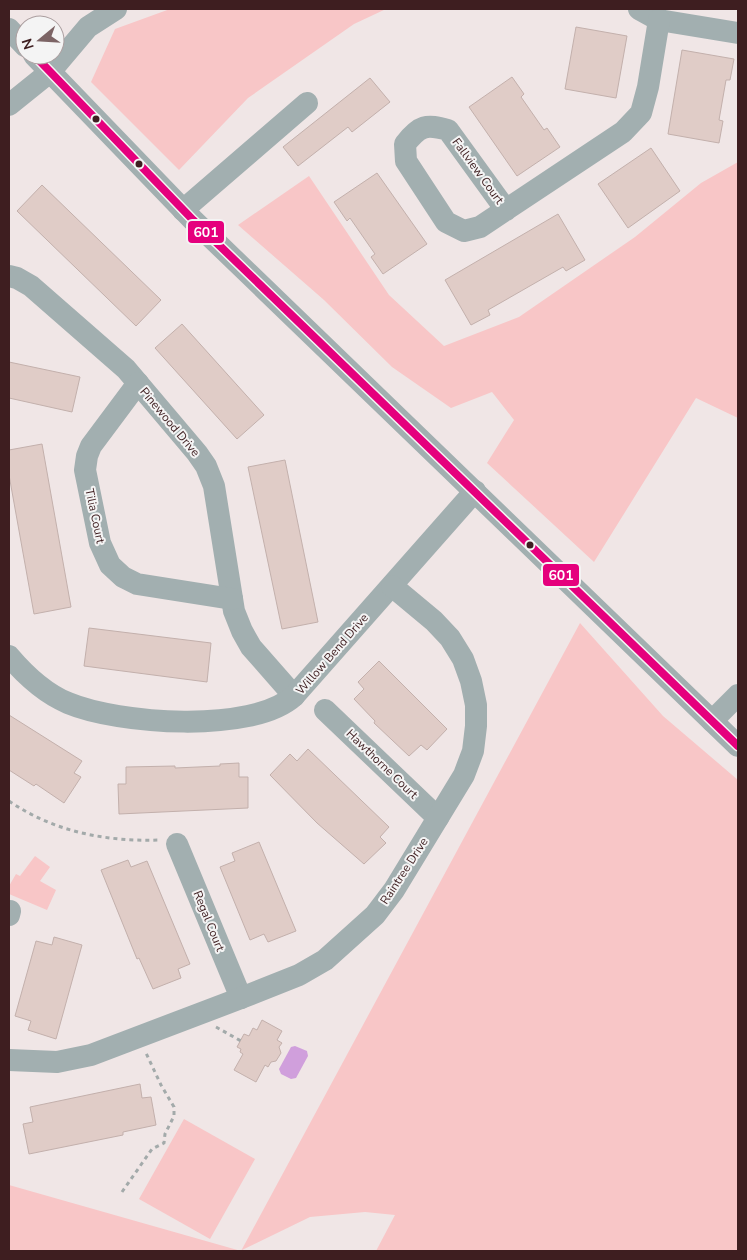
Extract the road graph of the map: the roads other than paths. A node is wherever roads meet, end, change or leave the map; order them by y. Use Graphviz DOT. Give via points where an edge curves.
graph roads {
  1 [pos="116,9"];
  2 [pos="639,9"];
  3 [pos="658,20"];
  4 [pos="738,33"];
  5 [pos="43,65"];
  6 [pos="50,72"];
  7 [pos="307,103"];
  8 [pos="9,105"];
  9 [pos="183,210"];
  10 [pos="506,210"];
  11 [pos="9,276"];
  12 [pos="138,383"];
  13 [pos="475,491"];
  14 [pos="392,586"];
  15 [pos="232,599"];
  16 [pos="9,656"];
  17 [pos="738,695"];
  18 [pos="294,696"];
  19 [pos="325,710"];
  20 [pos="712,721"];
  21 [pos="737,743"];
  22 [pos="438,818"];
  23 [pos="177,844"];
  24 [pos="241,998"];
  25 [pos="9,1060"];
  1 -- 6 [label="street" via="88,27"];
  2 -- 3 [label="street"];
  3 -- 4 [label="street"];
  3 -- 10 [label="street, Fallview Court" via="648,88 641,112 623,132"];
  5 -- 6 [label="street"];
  6 -- 8 [label="street"];
  6 -- 9 [label="street"];
  7 -- 9 [label="street"];
  9 -- 13 [label="street"];
  10 -- 10 [label="street, Fallview Court" via="448,130 431,126 416,131 405,144 406,161 446,222 464,230 480,228"];
  11 -- 12 [label="street, Pinewood Drive" via="31,286"];
  12 -- 15 [label="street, Pinewood Drive" via="206,466 214,486"];
  12 -- 15 [label="street, Tilia Court" via="87,456 86,470 103,552 110,565 137,584"];
  13 -- 14 [label="street, Willow Bend Drive"];
  13 -- 20 [label="street"];
  14 -- 18 [label="street, Willow Bend Drive"];
  14 -- 22 [label="street, Raintree Drive" via="450,638 463,659 476,706 473,751 464,775"];
  15 -- 18 [label="street, Pinewood Drive" via="234,611 251,647"];
  16 -- 18 [label="street, Willow Bend Drive" via="24,674 68,703 128,718 215,721 262,714"];
  17 -- 20 [label="street"];
  19 -- 22 [label="street, Hawthorne Court"];
  20 -- 21 [label="street"];
  22 -- 24 [label="street, Raintree Drive" via="394,890 360,930 325,960 306,971"];
  23 -- 24 [label="street, Regal Court"];
  24 -- 25 [label="street, Raintree Drive" via="91,1055 57,1062"];
}
